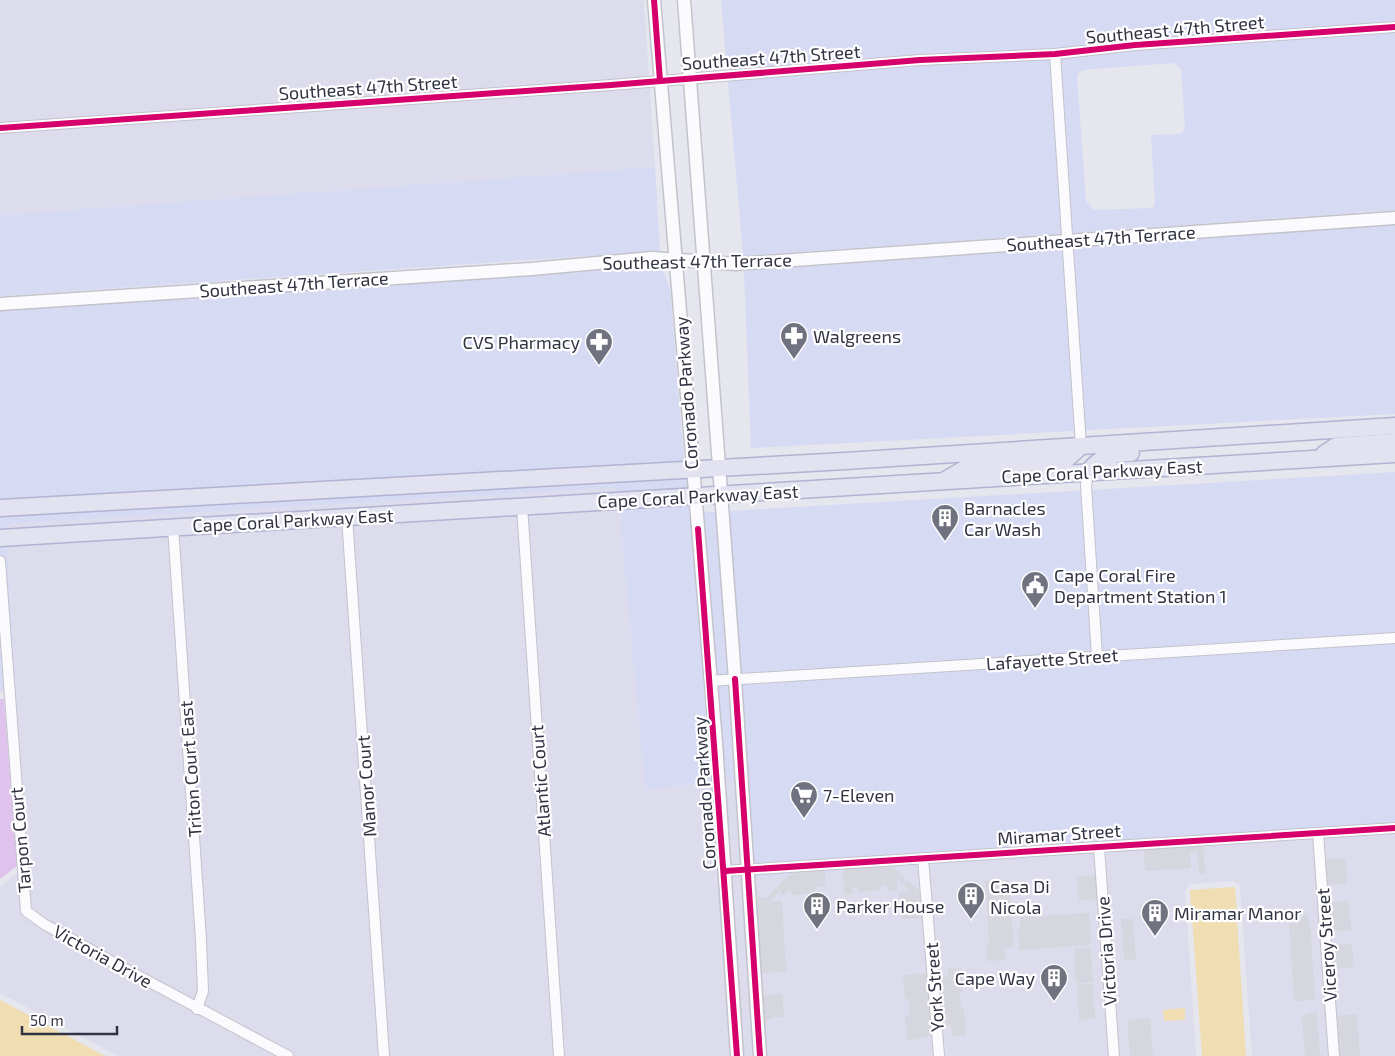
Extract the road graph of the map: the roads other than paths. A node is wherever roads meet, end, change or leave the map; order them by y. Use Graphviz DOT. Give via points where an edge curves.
graph roads {
  1 [pos="654,0"];
  2 [pos="684,0"];
  3 [pos="1395,27"];
  4 [pos="1055,54"];
  5 [pos="690,78"];
  6 [pos="660,81"];
  7 [pos="0,122"];
  8 [pos="0,128"];
  9 [pos="0,136"];
  10 [pos="1395,218"];
  11 [pos="1068,241"];
  12 [pos="676,260"];
  13 [pos="704,262"];
  14 [pos="0,304"];
  15 [pos="1395,426"];
  16 [pos="1223,437"];
  17 [pos="1395,442"];
  18 [pos="1082,446"];
  19 [pos="1395,454"];
  20 [pos="1318,458"];
  21 [pos="719,468"];
  22 [pos="692,469"];
  23 [pos="1088,472"];
  24 [pos="943,481"];
  25 [pos="721,494"];
  26 [pos="694,496"];
  27 [pos="522,506"];
  28 [pos="0,508"];
  29 [pos="347,517"];
  30 [pos="173,527"];
  31 [pos="0,538"];
  32 [pos="0,561"];
  33 [pos="1395,638"];
  34 [pos="1097,656"];
  35 [pos="735,679"];
  36 [pos="710,681"];
  37 [pos="4,690"];
  38 [pos="1395,828"];
  39 [pos="1318,833"];
  40 [pos="1099,847"];
  41 [pos="923,858"];
  42 [pos="747,869"];
  43 [pos="725,871"];
  44 [pos="26,910"];
  45 [pos="197,1009"];
  46 [pos="288,1056"];
  47 [pos="384,1056"];
  48 [pos="559,1056"];
  49 [pos="738,1056"];
  50 [pos="760,1056"];
  51 [pos="939,1056"];
  52 [pos="1114,1056"];
  53 [pos="1334,1056"];
  1 -- 6 [label="street, Coronado Parkway"];
  2 -- 5 [label="street, Coronado Parkway"];
  3 -- 4 [label="street, Southeast 47th Street" via="1135,45"];
  4 -- 5 [label="street, Southeast 47th Street" via="920,60"];
  4 -- 11 [label="street"];
  5 -- 6 [label="street, Southeast 47th Street"];
  5 -- 13 [label="street, Coronado Parkway"];
  6 -- 8 [label="street, Southeast 47th Street"];
  6 -- 12 [label="street, Coronado Parkway"];
  7 -- 8 [label="street"];
  8 -- 9 [label="street"];
  10 -- 11 [label="street, Southeast 47th Terrace"];
  11 -- 13 [label="street, Southeast 47th Terrace" via="736,264"];
  11 -- 18 [label="street"];
  12 -- 13 [label="street, Southeast 47th Terrace"];
  12 -- 14 [label="street, Southeast 47th Terrace" via="652,258"];
  12 -- 22 [label="street, Coronado Parkway"];
  13 -- 21 [label="street, Coronado Parkway"];
  15 -- 16 [label="main road, Cape Coral Parkway East"];
  16 -- 18 [label="main road, Cape Coral Parkway East"];
  16 -- 23 [label="main road" via="1187,449 1104,457 1096,461"];
  17 -- 20 [label="main road" via="1336,446"];
  18 -- 21 [label="main road, Cape Coral Parkway East"];
  18 -- 24 [label="main road" via="1068,458 966,468"];
  19 -- 20 [label="main road, Cape Coral Parkway East"];
  20 -- 23 [label="main road, Cape Coral Parkway East"];
  21 -- 22 [label="main road, Cape Coral Parkway East"];
  21 -- 25 [label="street, Coronado Parkway"];
  22 -- 26 [label="street, Coronado Parkway"];
  22 -- 28 [label="main road, Cape Coral Parkway East"];
  23 -- 24 [label="main road, Cape Coral Parkway East"];
  23 -- 34 [label="street" via="1086,486"];
  24 -- 25 [label="main road, Cape Coral Parkway East"];
  25 -- 26 [label="main road, Cape Coral Parkway East"];
  25 -- 35 [label="street, Coronado Parkway"];
  26 -- 27 [label="main road, Cape Coral Parkway East"];
  26 -- 36 [label="street, Coronado Parkway"];
  27 -- 29 [label="main road, Cape Coral Parkway East"];
  27 -- 48 [label="street, Atlantic Court"];
  29 -- 30 [label="main road, Cape Coral Parkway East"];
  29 -- 47 [label="street, Manor Court"];
  30 -- 31 [label="main road, Cape Coral Parkway East"];
  30 -- 45 [label="street, Triton Court East" via="204,991"];
  32 -- 37 [label="street, Tarpon Court"];
  33 -- 34 [label="street, Lafayette Street"];
  34 -- 35 [label="street, Lafayette Street"];
  35 -- 36 [label="street, Lafayette Street"];
  35 -- 42 [label="street, Coronado Parkway"];
  36 -- 43 [label="street, Coronado Parkway"];
  37 -- 44 [label="street, Tarpon Court"];
  38 -- 39 [label="street, Miramar Street"];
  39 -- 40 [label="street, Miramar Street"];
  39 -- 53 [label="street, Viceroy Street"];
  40 -- 41 [label="street, Miramar Street"];
  40 -- 52 [label="street, Victoria Drive"];
  41 -- 42 [label="street, Miramar Street"];
  41 -- 51 [label="street, York Street"];
  42 -- 43 [label="street, Miramar Street"];
  42 -- 50 [label="street, Coronado Parkway"];
  43 -- 49 [label="street, Coronado Parkway"];
  44 -- 45 [label="street, Victoria Drive" via="44,924"];
  45 -- 46 [label="street, Victoria Drive"];
}
